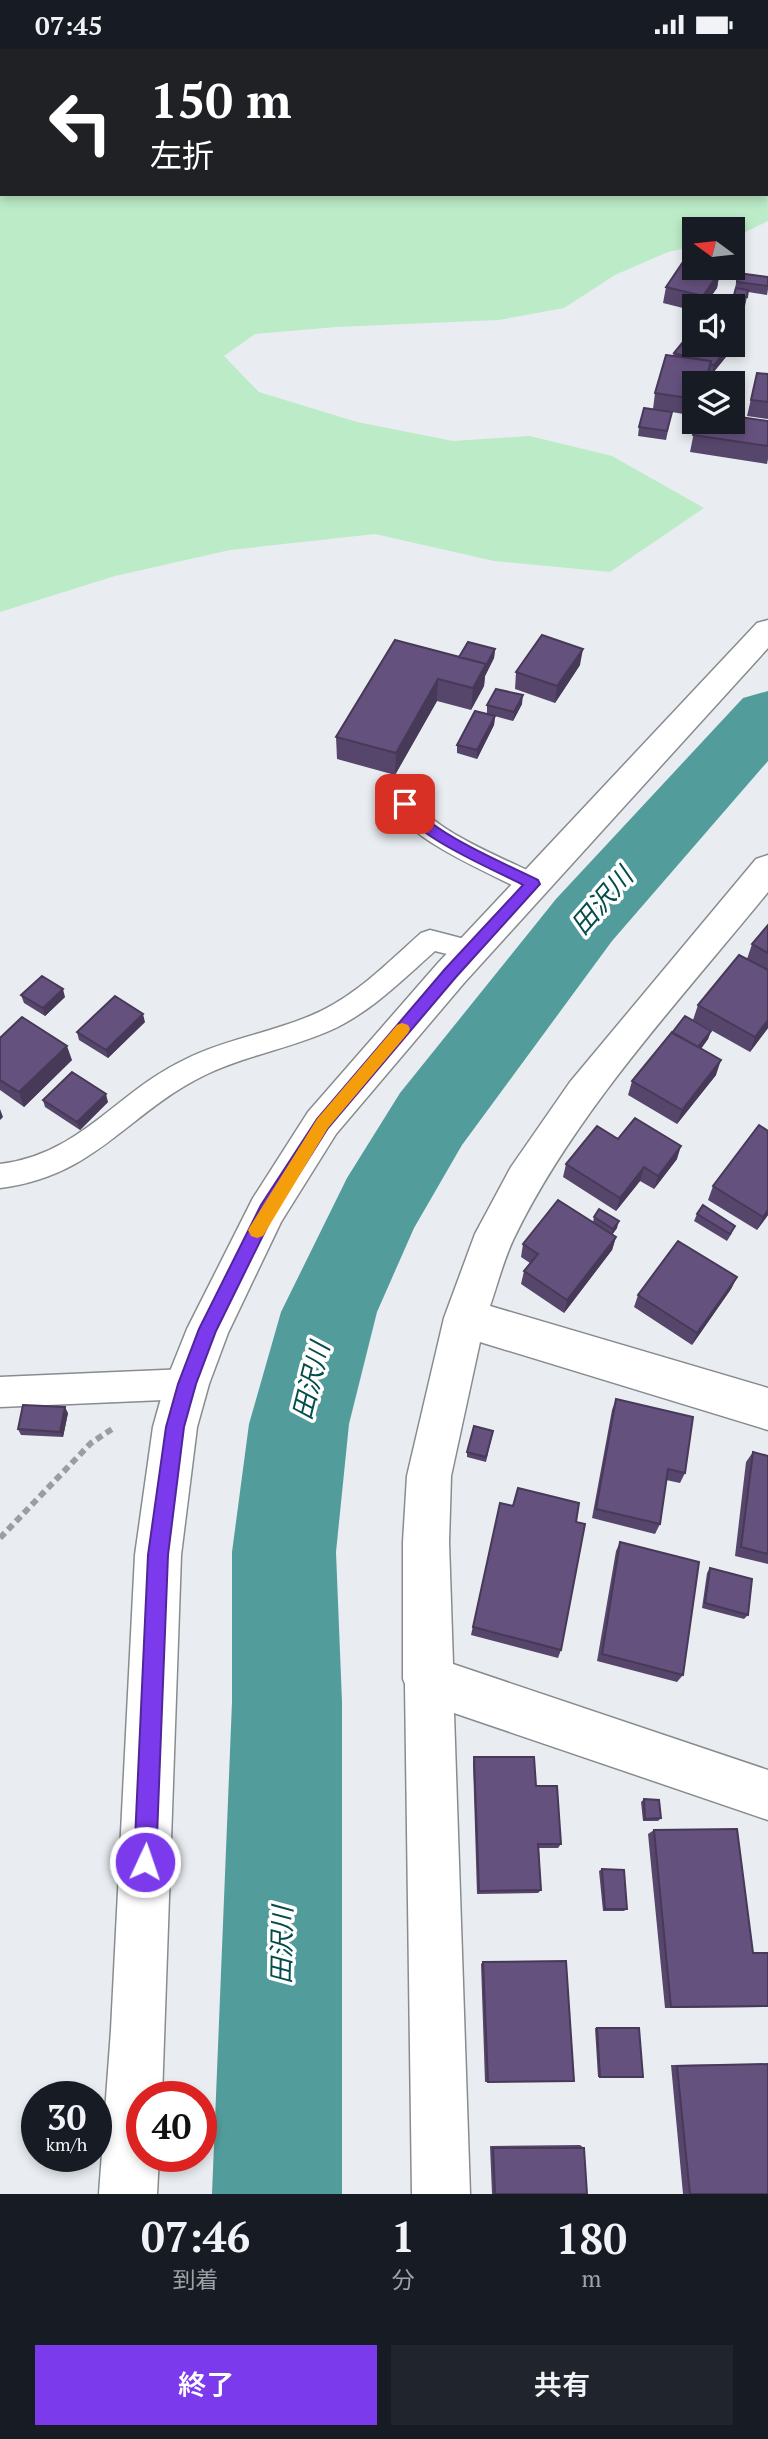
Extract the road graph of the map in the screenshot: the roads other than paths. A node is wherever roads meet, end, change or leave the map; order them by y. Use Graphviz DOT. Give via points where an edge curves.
graph roads {
  1 [pos="768,630"];
  2 [pos="407,784"];
  3 [pos="768,868"];
  4 [pos="533,884"];
  5 [pos="471,950"];
  6 [pos="0,1176"];
  7 [pos="465,1318"];
  8 [pos="0,1392"];
  9 [pos="183,1396"];
  10 [pos="766,1404"];
  11 [pos="427,1679"];
  12 [pos="768,1795"];
  13 [pos="128,2194"];
  14 [pos="441,2194"];
  1 -- 4 [label="street"];
  2 -- 4 [label="lane" via="409,813 442,837"];
  3 -- 7 [label="street" via="583,1093 525,1178 495,1234"];
  4 -- 5 [label="street"];
  5 -- 6 [label="lane" via="429,940 356,1004 319,1023 191,1069 56,1161"];
  5 -- 9 [label="street" via="322,1123 267,1210 208,1329"];
  7 -- 10 [label="street"];
  7 -- 11 [label="street" via="429,1476"];
  8 -- 9 [label="lane"];
  9 -- 13 [label="street" via="158,1555"];
  11 -- 12 [label="street"];
  11 -- 14 [label="street"];
}
